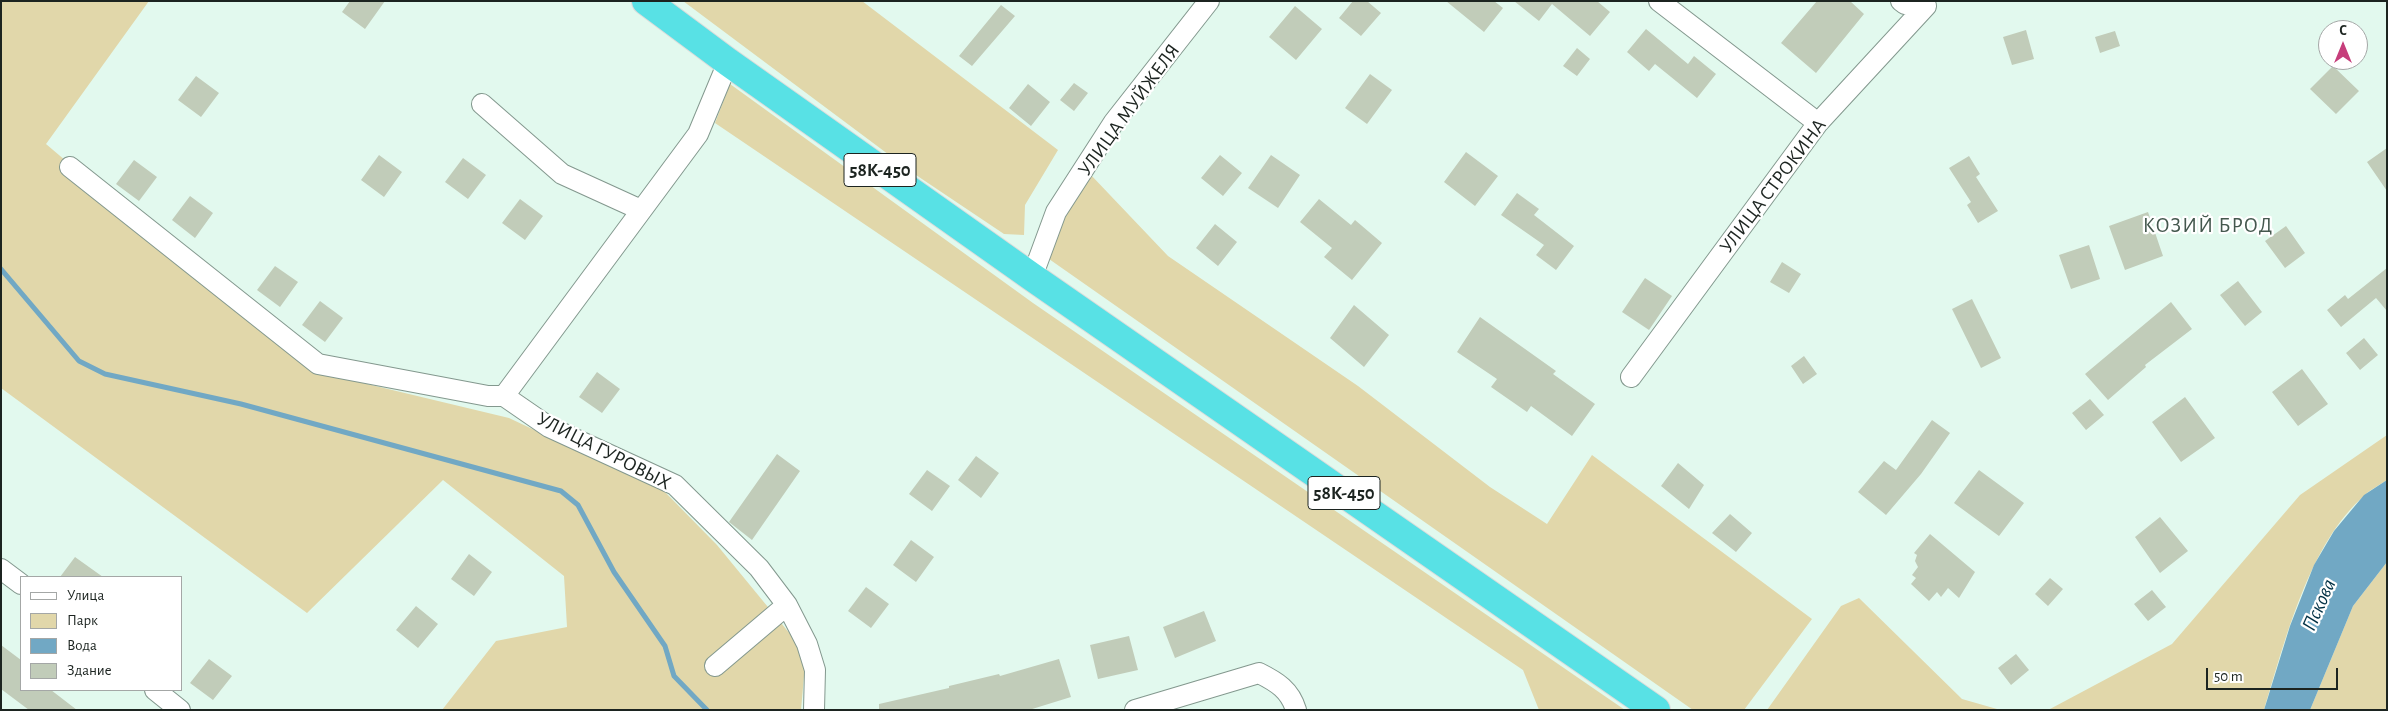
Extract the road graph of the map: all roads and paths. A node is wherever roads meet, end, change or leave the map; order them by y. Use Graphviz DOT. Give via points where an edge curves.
graph roads {
  1 [pos="646,1"];
  2 [pos="1208,1"];
  3 [pos="1659,1"];
  4 [pos="1901,1"];
  5 [pos="728,62"];
  6 [pos="482,104"];
  7 [pos="1818,123"];
  8 [pos="70,167"];
  9 [pos="641,210"];
  10 [pos="1032,277"];
  11 [pos="1631,377"];
  12 [pos="504,396"];
  13 [pos="1,569"];
  14 [pos="20,583"];
  15 [pos="787,605"];
  16 [pos="715,666"];
  17 [pos="156,691"];
  18 [pos="180,710"];
  19 [pos="814,710"];
  20 [pos="1135,710"];
  21 [pos="1296,710"];
  22 [pos="1656,710"];
  1 -- 5 [label="highway, 58К-450"];
  2 -- 10 [label="street, УЛИЦА МУЙЖЕЛЯ" via="1114,122 1056,212"];
  3 -- 7 [label="street"];
  4 -- 7 [label="street, УЛИЦА СТРОКИНА" via="1926,6"];
  5 -- 9 [label="street" via="698,134"];
  5 -- 10 [label="highway, 58К-450"];
  6 -- 9 [label="street" via="562,174"];
  7 -- 11 [label="street, УЛИЦА СТРОКИНА"];
  8 -- 12 [label="street" via="318,364 488,396"];
  9 -- 12 [label="street"];
  10 -- 22 [label="highway, 58К-450"];
  12 -- 15 [label="street, УЛИЦА ГУРОВЫХ" via="549,427 675,486 759,568"];
  13 -- 14 [label="street"];
  15 -- 16 [label="street"];
  15 -- 19 [label="street, УЛИЦА ГУРОВЫХ" via="802,631 815,670"];
  17 -- 18 [label="street"];
  20 -- 21 [label="street" via="1259,674 1280,684 1293,700"];
}
